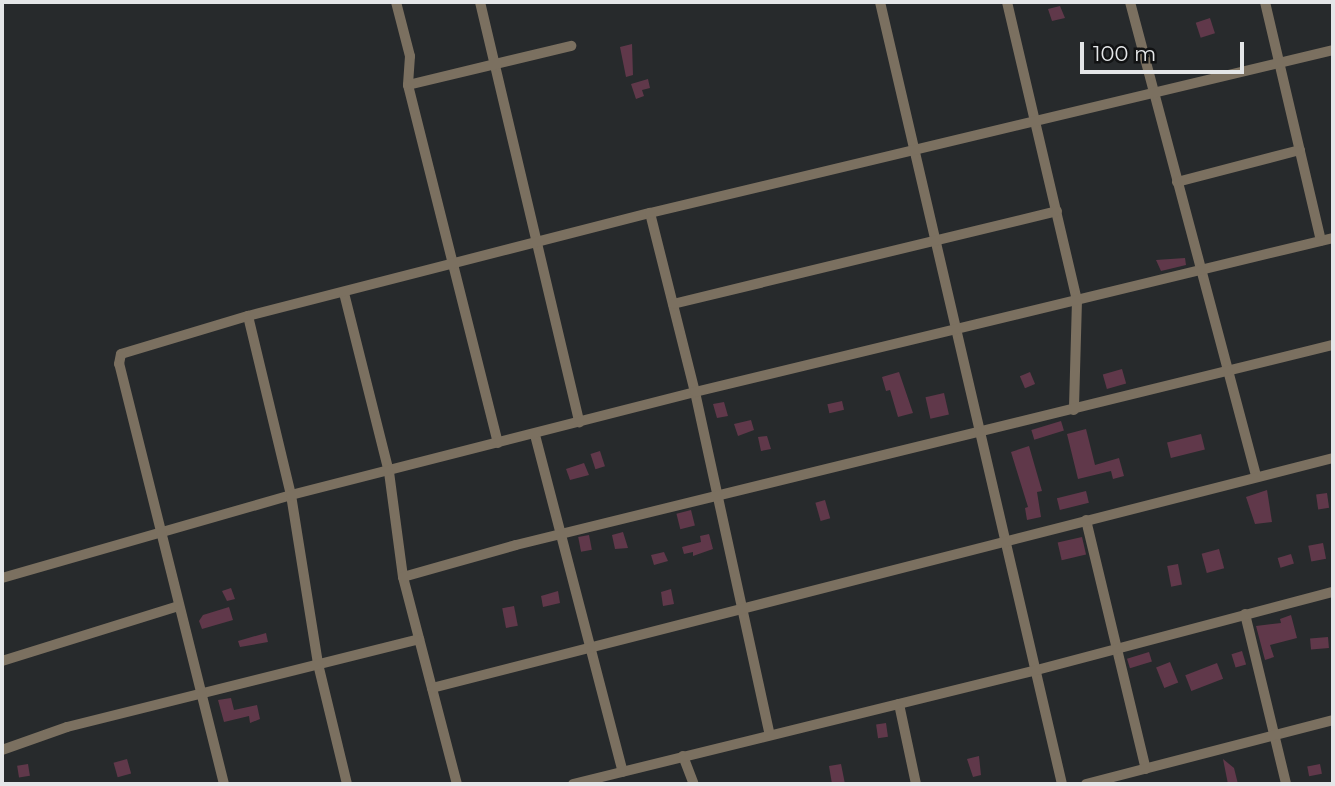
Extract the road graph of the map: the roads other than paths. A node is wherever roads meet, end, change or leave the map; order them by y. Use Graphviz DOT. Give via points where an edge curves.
graph roads {
  1 [pos="396,2"];
  2 [pos="480,2"];
  3 [pos="880,2"];
  4 [pos="1007,2"];
  5 [pos="1130,2"];
  6 [pos="1265,2"];
  7 [pos="571,46"];
  8 [pos="1333,50"];
  9 [pos="1280,63"];
  10 [pos="495,66"];
  11 [pos="408,85"];
  12 [pos="1153,94"];
  13 [pos="1037,122"];
  14 [pos="915,150"];
  15 [pos="1300,150"];
  16 [pos="1177,182"];
  17 [pos="1057,211"];
  18 [pos="650,213"];
  19 [pos="1333,238"];
  20 [pos="936,239"];
  21 [pos="1321,241"];
  22 [pos="535,244"];
  23 [pos="453,265"];
  24 [pos="1201,270"];
  25 [pos="344,293"];
  26 [pos="1077,300"];
  27 [pos="673,304"];
  28 [pos="248,316"];
  29 [pos="955,332"];
  30 [pos="1333,345"];
  31 [pos="1229,372"];
  32 [pos="695,392"];
  33 [pos="1074,410"];
  34 [pos="579,422"];
  35 [pos="979,432"];
  36 [pos="535,435"];
  37 [pos="498,443"];
  38 [pos="1333,458"];
  39 [pos="389,472"];
  40 [pos="1256,477"];
  41 [pos="290,495"];
  42 [pos="718,496"];
  43 [pos="1086,520"];
  44 [pos="160,531"];
  45 [pos="561,534"];
  46 [pos="1003,540"];
  47 [pos="403,577"];
  48 [pos="2,578"];
  49 [pos="1333,592"];
  50 [pos="179,606"];
  51 [pos="742,608"];
  52 [pos="1245,614"];
  53 [pos="419,639"];
  54 [pos="592,647"];
  55 [pos="1116,649"];
  56 [pos="2,661"];
  57 [pos="318,664"];
  58 [pos="1033,671"];
  59 [pos="432,688"];
  60 [pos="201,693"];
  61 [pos="899,704"];
  62 [pos="1333,720"];
  63 [pos="770,735"];
  64 [pos="1273,736"];
  65 [pos="2,750"];
  66 [pos="683,756"];
  67 [pos="1146,769"];
  68 [pos="623,772"];
  69 [pos="225,784"];
  70 [pos="347,784"];
  71 [pos="457,784"];
  72 [pos="573,784"];
  73 [pos="694,784"];
  74 [pos="916,784"];
  75 [pos="1062,784"];
  76 [pos="1086,784"];
  77 [pos="1286,784"];
  1 -- 11 [label="street" via="410,56"];
  2 -- 10 [label="street"];
  3 -- 14 [label="street"];
  4 -- 13 [label="street"];
  5 -- 12 [label="street"];
  6 -- 9 [label="street"];
  7 -- 10 [label="street"];
  8 -- 9 [label="street"];
  9 -- 12 [label="street"];
  9 -- 15 [label="street"];
  10 -- 11 [label="street"];
  10 -- 22 [label="street"];
  11 -- 23 [label="street"];
  12 -- 13 [label="street"];
  12 -- 16 [label="street"];
  13 -- 14 [label="street"];
  13 -- 17 [label="street"];
  14 -- 18 [label="street"];
  14 -- 20 [label="street"];
  15 -- 16 [label="street"];
  15 -- 21 [label="street"];
  16 -- 24 [label="street"];
  17 -- 20 [label="street"];
  17 -- 26 [label="street"];
  18 -- 22 [label="street"];
  18 -- 27 [label="street"];
  19 -- 21 [label="street"];
  20 -- 27 [label="street"];
  20 -- 29 [label="street"];
  21 -- 24 [label="street"];
  22 -- 23 [label="street"];
  22 -- 34 [label="street"];
  23 -- 25 [label="street"];
  23 -- 37 [label="street"];
  24 -- 26 [label="street"];
  24 -- 31 [label="street"];
  25 -- 28 [label="street"];
  25 -- 39 [label="street"];
  26 -- 29 [label="street"];
  26 -- 33 [label="street"];
  27 -- 32 [label="street"];
  28 -- 41 [label="street"];
  28 -- 44 [label="street" via="121,354 119,364"];
  29 -- 32 [label="street"];
  29 -- 35 [label="street"];
  30 -- 31 [label="street"];
  31 -- 33 [label="street"];
  31 -- 40 [label="street"];
  32 -- 34 [label="street"];
  32 -- 42 [label="street"];
  33 -- 35 [label="street"];
  34 -- 36 [label="street"];
  35 -- 42 [label="street"];
  35 -- 46 [label="street"];
  36 -- 37 [label="street"];
  36 -- 45 [label="street"];
  37 -- 39 [label="street"];
  38 -- 40 [label="street"];
  39 -- 41 [label="street"];
  39 -- 47 [label="street"];
  40 -- 43 [label="street"];
  41 -- 44 [label="street"];
  41 -- 57 [label="street"];
  42 -- 45 [label="street"];
  42 -- 51 [label="street"];
  43 -- 46 [label="street"];
  43 -- 55 [label="street"];
  44 -- 48 [label="street"];
  44 -- 50 [label="street"];
  45 -- 47 [label="street"];
  45 -- 54 [label="street"];
  46 -- 51 [label="street"];
  46 -- 58 [label="street"];
  47 -- 53 [label="street"];
  49 -- 52 [label="street"];
  50 -- 56 [label="street"];
  50 -- 60 [label="street"];
  51 -- 54 [label="street"];
  51 -- 63 [label="street"];
  52 -- 55 [label="street"];
  52 -- 64 [label="street"];
  53 -- 57 [label="street"];
  53 -- 59 [label="street"];
  54 -- 59 [label="street"];
  54 -- 68 [label="street"];
  55 -- 58 [label="street"];
  55 -- 67 [label="street"];
  57 -- 60 [label="street"];
  57 -- 70 [label="street"];
  58 -- 61 [label="street"];
  58 -- 75 [label="street"];
  59 -- 71 [label="street"];
  60 -- 65 [label="street" via="67,727"];
  60 -- 69 [label="street"];
  61 -- 63 [label="street"];
  61 -- 74 [label="street"];
  62 -- 64 [label="street"];
  63 -- 66 [label="street"];
  64 -- 67 [label="street"];
  64 -- 77 [label="street"];
  66 -- 68 [label="street"];
  66 -- 73 [label="street"];
  67 -- 76 [label="street"];
  68 -- 72 [label="street"];
}
